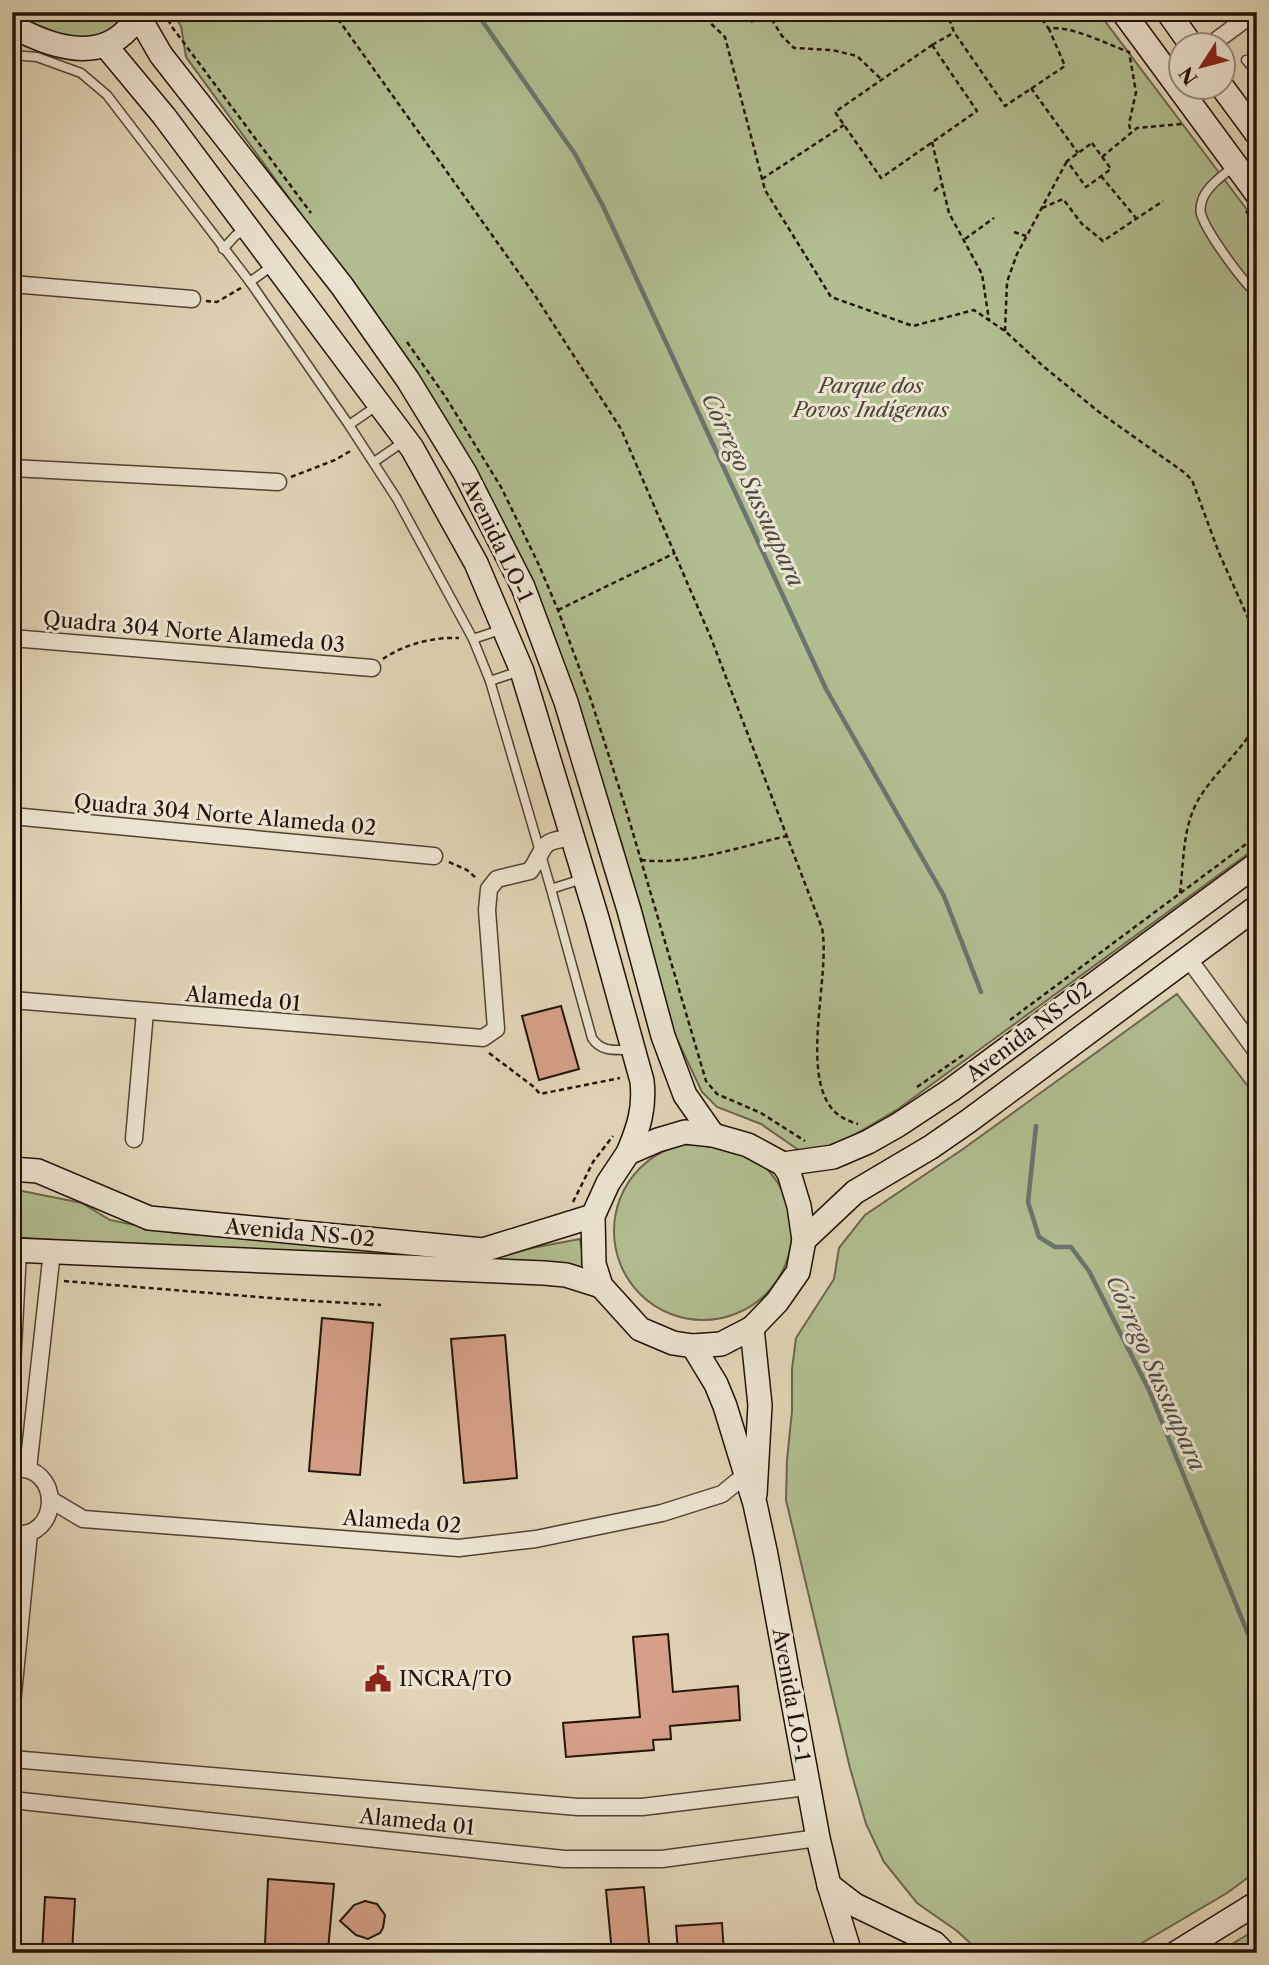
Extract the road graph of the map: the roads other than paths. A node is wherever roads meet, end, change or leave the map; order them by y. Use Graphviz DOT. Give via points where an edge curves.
graph roads {
  1 [pos="1123,12"];
  2 [pos="1255,12"];
  3 [pos="140,15"];
  4 [pos="12,26"];
  5 [pos="1228,32"];
  6 [pos="105,45"];
  7 [pos="12,55"];
  8 [pos="1246,60"];
  9 [pos="1257,73"];
  10 [pos="1236,102"];
  11 [pos="1253,121"];
  12 [pos="1235,165"];
  13 [pos="1257,194"];
  14 [pos="249,230"];
  15 [pos="223,249"];
  16 [pos="274,264"];
  17 [pos="250,282"];
  18 [pos="12,284"];
  19 [pos="1257,294"];
  20 [pos="192,299"];
  21 [pos="379,404"];
  22 [pos="349,425"];
  23 [pos="406,440"];
  24 [pos="374,462"];
  25 [pos="12,468"];
  26 [pos="278,482"];
  27 [pos="505,629"];
  28 [pos="12,638"];
  29 [pos="473,639"];
  30 [pos="372,668"];
  31 [pos="522,671"];
  32 [pos="489,681"];
  33 [pos="12,816"];
  34 [pos="573,838"];
  35 [pos="540,851"];
  36 [pos="434,856"];
  37 [pos="1257,864"];
  38 [pos="584,878"];
  39 [pos="551,889"];
  40 [pos="1257,907"];
  41 [pos="1188,958"];
  42 [pos="12,1000"];
  43 [pos="145,1012"];
  44 [pos="626,1050"];
  45 [pos="1257,1052"];
  46 [pos="713,1135"];
  47 [pos="134,1139"];
  48 [pos="628,1153"];
  49 [pos="783,1164"];
  50 [pos="12,1169"];
  51 [pos="593,1216"];
  52 [pos="804,1240"];
  53 [pos="15,1251"];
  54 [pos="52,1251"];
  55 [pos="601,1286"];
  56 [pos="752,1328"];
  57 [pos="692,1346"];
  58 [pos="12,1367"];
  59 [pos="20,1469"];
  60 [pos="744,1476"];
  61 [pos="51,1500"];
  62 [pos="755,1504"];
  63 [pos="83,1519"];
  64 [pos="44,1523"];
  65 [pos="29,1533"];
  66 [pos="12,1534"];
  67 [pos="12,1704"];
  68 [pos="12,1759"];
  69 [pos="807,1787"];
  70 [pos="12,1800"];
  71 [pos="818,1838"];
  72 [pos="829,1885"];
  73 [pos="1257,1903"];
  74 [pos="850,1953"];
  75 [pos="944,1953"];
  76 [pos="1176,1953"];
  1 -- 12 [label="street"];
  2 -- 5 [label="street"];
  3 -- 6 [label="street" via="120,38"];
  3 -- 46 [label="street, Avenida LO-1" via="161,55 342,286 466,473 523,587 547,651 600,811 663,1036 685,1095"];
  4 -- 6 [label="street" via="71,49"];
  6 -- 14 [label="street, Avenida LO-1"];
  7 -- 15 [label="lane" via="37,57 81,73 107,95"];
  8 -- 9 [label="lane"];
  10 -- 11 [label="street"];
  12 -- 13 [label="street"];
  12 -- 19 [label="lane" via="1213,184 1200,211"];
  14 -- 15 [label="lane" via="236,235"];
  14 -- 16 [label="street, Avenida LO-1"];
  15 -- 17 [label="lane"];
  16 -- 17 [label="lane"];
  16 -- 21 [label="street, Avenida LO-1"];
  17 -- 22 [label="lane"];
  18 -- 20 [label="street"];
  21 -- 22 [label="lane"];
  21 -- 23 [label="street, Avenida LO-1"];
  22 -- 24 [label="lane"];
  23 -- 24 [label="lane"];
  23 -- 27 [label="street, Avenida LO-1" via="476,563"];
  24 -- 29 [label="lane"];
  25 -- 26 [label="street"];
  27 -- 29 [label="lane"];
  27 -- 31 [label="street, Avenida LO-1"];
  28 -- 30 [label="street, Quadra 304 Norte Alameda 03"];
  29 -- 32 [label="lane"];
  31 -- 32 [label="lane"];
  31 -- 34 [label="street, Avenida LO-1"];
  32 -- 35 [label="lane"];
  33 -- 36 [label="street, Quadra 304 Norte Alameda 02"];
  34 -- 35 [label="street" via="553,840"];
  34 -- 38 [label="street, Avenida LO-1"];
  35 -- 39 [label="lane"];
  35 -- 43 [label="street, Alameda 01" via="530,871 497,879 489,889 496,1029 483,1038"];
  37 -- 49 [label="street, Avenida NS-02" via="1016,1028 968,1077 905,1120 862,1145 823,1160"];
  38 -- 39 [label="lane"];
  38 -- 44 [label="street, Avenida LO-1"];
  39 -- 44 [label="lane" via="592,1038 606,1049"];
  40 -- 41 [label="street, Avenida NS-02"];
  41 -- 45 [label="street"];
  41 -- 52 [label="street, Avenida NS-02" via="931,1147 850,1196"];
  42 -- 43 [label="street, Alameda 01"];
  43 -- 47 [label="street"];
  44 -- 48 [label="street, Avenida LO-1" via="642,1081 644,1102"];
  46 -- 48 [label="street" via="685,1132"];
  46 -- 49 [label="street" via="748,1145"];
  48 -- 51 [label="street"];
  49 -- 52 [label="street" via="799,1206"];
  50 -- 51 [label="street, Avenida NS-02" via="38,1171 149,1218 483,1250"];
  51 -- 55 [label="street" via="594,1264"];
  52 -- 56 [label="street" via="798,1272"];
  53 -- 54 [label="street, Avenida NS-02"];
  53 -- 58 [label="street"];
  54 -- 55 [label="street, Avenida NS-02" via="544,1273"];
  54 -- 59 [label="street"];
  55 -- 57 [label="street" via="640,1329"];
  56 -- 57 [label="street" via="720,1344"];
  56 -- 62 [label="street, Avenida LO-1" via="760,1405"];
  57 -- 60 [label="street, Avenida LO-1" via="725,1406"];
  59 -- 61 [label="street" via="46,1483"];
  60 -- 62 [label="street, Avenida LO-1"];
  60 -- 63 [label="street, Alameda 02" via="722,1494 662,1513 536,1539 459,1548"];
  61 -- 63 [label="street, Alameda 02"];
  61 -- 64 [label="street"];
  62 -- 69 [label="street, Avenida LO-1"];
  63 -- 64 [label="street"];
  64 -- 65 [label="street"];
  65 -- 66 [label="street"];
  65 -- 67 [label="street"];
  68 -- 69 [label="street, Alameda 01" via="578,1807 642,1807"];
  69 -- 71 [label="street, Avenida LO-1"];
  70 -- 71 [label="street, Alameda 01" via="564,1859 662,1859"];
  71 -- 72 [label="street, Avenida LO-1"];
  72 -- 74 [label="street, Avenida LO-1"];
  72 -- 75 [label="street" via="855,1905 934,1943"];
  73 -- 76 [label="street"];
}
